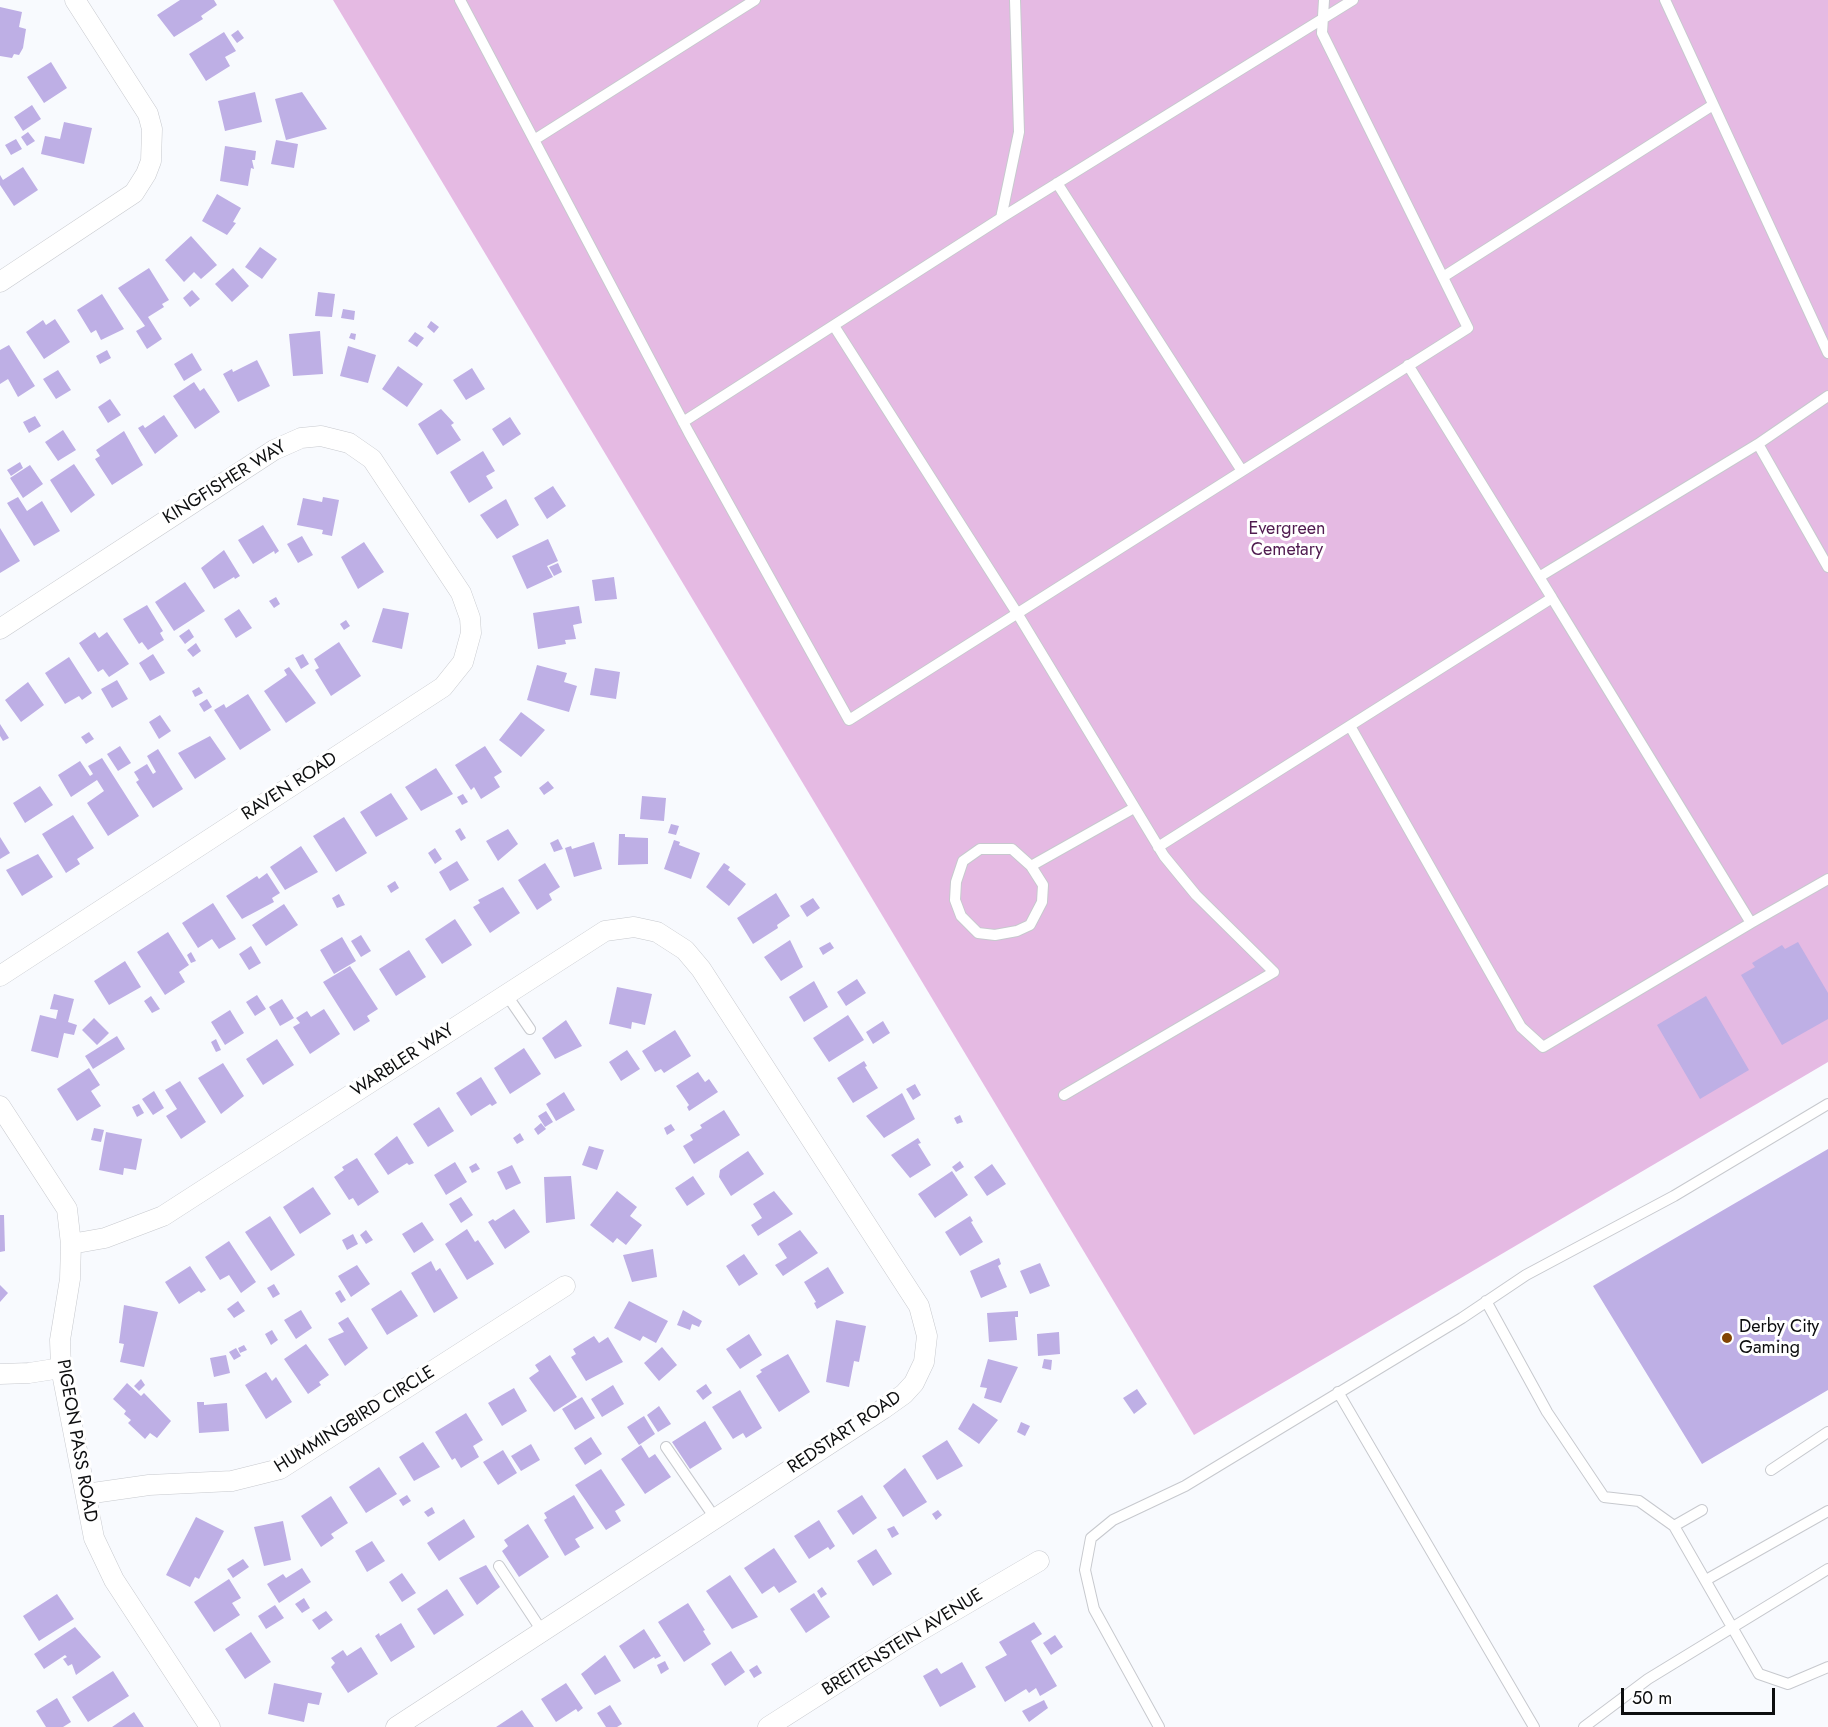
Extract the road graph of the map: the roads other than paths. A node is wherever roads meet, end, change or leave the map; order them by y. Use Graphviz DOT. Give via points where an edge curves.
graph roads {
  1 [pos="75,0"];
  2 [pos="460,0"];
  3 [pos="755,0"];
  4 [pos="1015,0"];
  5 [pos="1324,0"];
  6 [pos="1353,0"];
  7 [pos="1665,0"];
  8 [pos="1323,19"];
  9 [pos="1713,105"];
  10 [pos="534,140"];
  11 [pos="1057,183"];
  12 [pos="1002,218"];
  13 [pos="1443,277"];
  14 [pos="0,282"];
  15 [pos="834,326"];
  16 [pos="1828,353"];
  17 [pos="1408,365"];
  18 [pos="1828,396"];
  19 [pos="683,422"];
  20 [pos="1758,444"];
  21 [pos="1242,471"];
  22 [pos="429,544"];
  23 [pos="1828,567"];
  24 [pos="1539,577"];
  25 [pos="1552,598"];
  26 [pos="1017,613"];
  27 [pos="0,629"];
  28 [pos="1350,726"];
  29 [pos="1134,808"];
  30 [pos="1158,847"];
  31 [pos="1030,866"];
  32 [pos="1828,879"];
  33 [pos="1751,923"];
  34 [pos="0,976"];
  35 [pos="506,994"];
  36 [pos="717,994"];
  37 [pos="530,1029"];
  38 [pos="1064,1095"];
  39 [pos="1828,1104"];
  40 [pos="0,1106"];
  41 [pos="71,1244"];
  42 [pos="565,1286"];
  43 [pos="1486,1301"];
  44 [pos="60,1368"];
  45 [pos="0,1374"];
  46 [pos="1338,1392"];
  47 [pos="1828,1432"];
  48 [pos="666,1447"];
  49 [pos="1771,1470"];
  50 [pos="86,1494"];
  51 [pos="1702,1510"];
  52 [pos="1828,1511"];
  53 [pos="716,1518"];
  54 [pos="1674,1526"];
  55 [pos="1039,1561"];
  56 [pos="499,1566"];
  57 [pos="1828,1569"];
  58 [pos="1706,1580"];
  59 [pos="1732,1625"];
  60 [pos="542,1631"];
  61 [pos="1828,1667"];
  62 [pos="210,1727"];
  63 [pos="396,1727"];
  64 [pos="768,1727"];
  65 [pos="1159,1727"];
  66 [pos="1534,1727"];
  67 [pos="1584,1727"];
  1 -- 14 [label="street" via="148,114 153,145 146,174 134,193"];
  2 -- 10 [label="lane"];
  3 -- 10 [label="lane"];
  4 -- 12 [label="lane" via="1019,132"];
  5 -- 8 [label="lane"];
  6 -- 8 [label="lane"];
  7 -- 9 [label="lane"];
  8 -- 11 [label="lane"];
  8 -- 13 [label="lane" via="1322,33"];
  9 -- 13 [label="lane"];
  9 -- 16 [label="lane"];
  10 -- 19 [label="lane"];
  11 -- 12 [label="lane"];
  11 -- 21 [label="lane"];
  12 -- 15 [label="lane"];
  13 -- 17 [label="lane" via="1468,328"];
  15 -- 19 [label="lane"];
  15 -- 26 [label="lane"];
  17 -- 21 [label="lane"];
  17 -- 24 [label="lane"];
  18 -- 20 [label="lane"];
  19 -- 26 [label="lane" via="849,720"];
  20 -- 23 [label="lane"];
  20 -- 24 [label="lane"];
  21 -- 26 [label="lane"];
  22 -- 27 [label="street, KINGFISHER WAY" via="372,459 336,438 301,438 274,450"];
  22 -- 34 [label="street, RAVEN ROAD" via="461,593 470,618 469,646 454,675 433,693"];
  24 -- 25 [label="lane"];
  25 -- 28 [label="lane"];
  25 -- 33 [label="lane"];
  26 -- 29 [label="lane"];
  28 -- 30 [label="lane"];
  28 -- 33 [label="lane" via="1521,1027 1543,1047"];
  29 -- 30 [label="lane"];
  29 -- 31 [label="lane"];
  30 -- 38 [label="lane" via="1196,895 1274,972"];
  31 -- 31 [label="lane" via="1012,849 980,849 963,861 955,900 961,916 978,933 995,935 1030,925 1042,902 1043,885"];
  32 -- 33 [label="lane"];
  35 -- 36 [label="street, WARBLER WAY" via="605,931 633,927 657,932 685,950"];
  35 -- 37 [label="lane"];
  35 -- 41 [label="street, WARBLER WAY" via="163,1216 105,1238"];
  36 -- 53 [label="street, REDSTART ROAD" via="919,1306 927,1336 924,1362 904,1394"];
  39 -- 43 [label="lane"];
  40 -- 41 [label="street, PIGEON PASS ROAD" via="68,1209"];
  41 -- 44 [label="street, PIGEON PASS ROAD"];
  42 -- 50 [label="street, HUMMINGBIRD CIRCLE" via="280,1469 232,1481 149,1485"];
  43 -- 46 [label="lane"];
  43 -- 54 [label="lane" via="1547,1412 1604,1497 1639,1501"];
  44 -- 45 [label="street"];
  44 -- 50 [label="street, PIGEON PASS ROAD"];
  46 -- 65 [label="lane" via="1185,1486 1113,1520 1091,1538 1085,1570 1094,1609"];
  46 -- 66 [label="lane"];
  47 -- 49 [label="lane"];
  48 -- 53 [label="lane"];
  50 -- 62 [label="street, PIGEON PASS ROAD" via="99,1554"];
  51 -- 54 [label="lane"];
  52 -- 58 [label="lane"];
  53 -- 60 [label="street, REDSTART ROAD"];
  54 -- 58 [label="lane"];
  55 -- 64 [label="street, BREITENSTEIN AVENUE"];
  56 -- 60 [label="lane"];
  57 -- 59 [label="lane"];
  58 -- 59 [label="lane"];
  59 -- 61 [label="lane" via="1759,1674 1788,1684"];
  59 -- 67 [label="lane" via="1648,1679"];
  60 -- 63 [label="street, REDSTART ROAD"];
}
